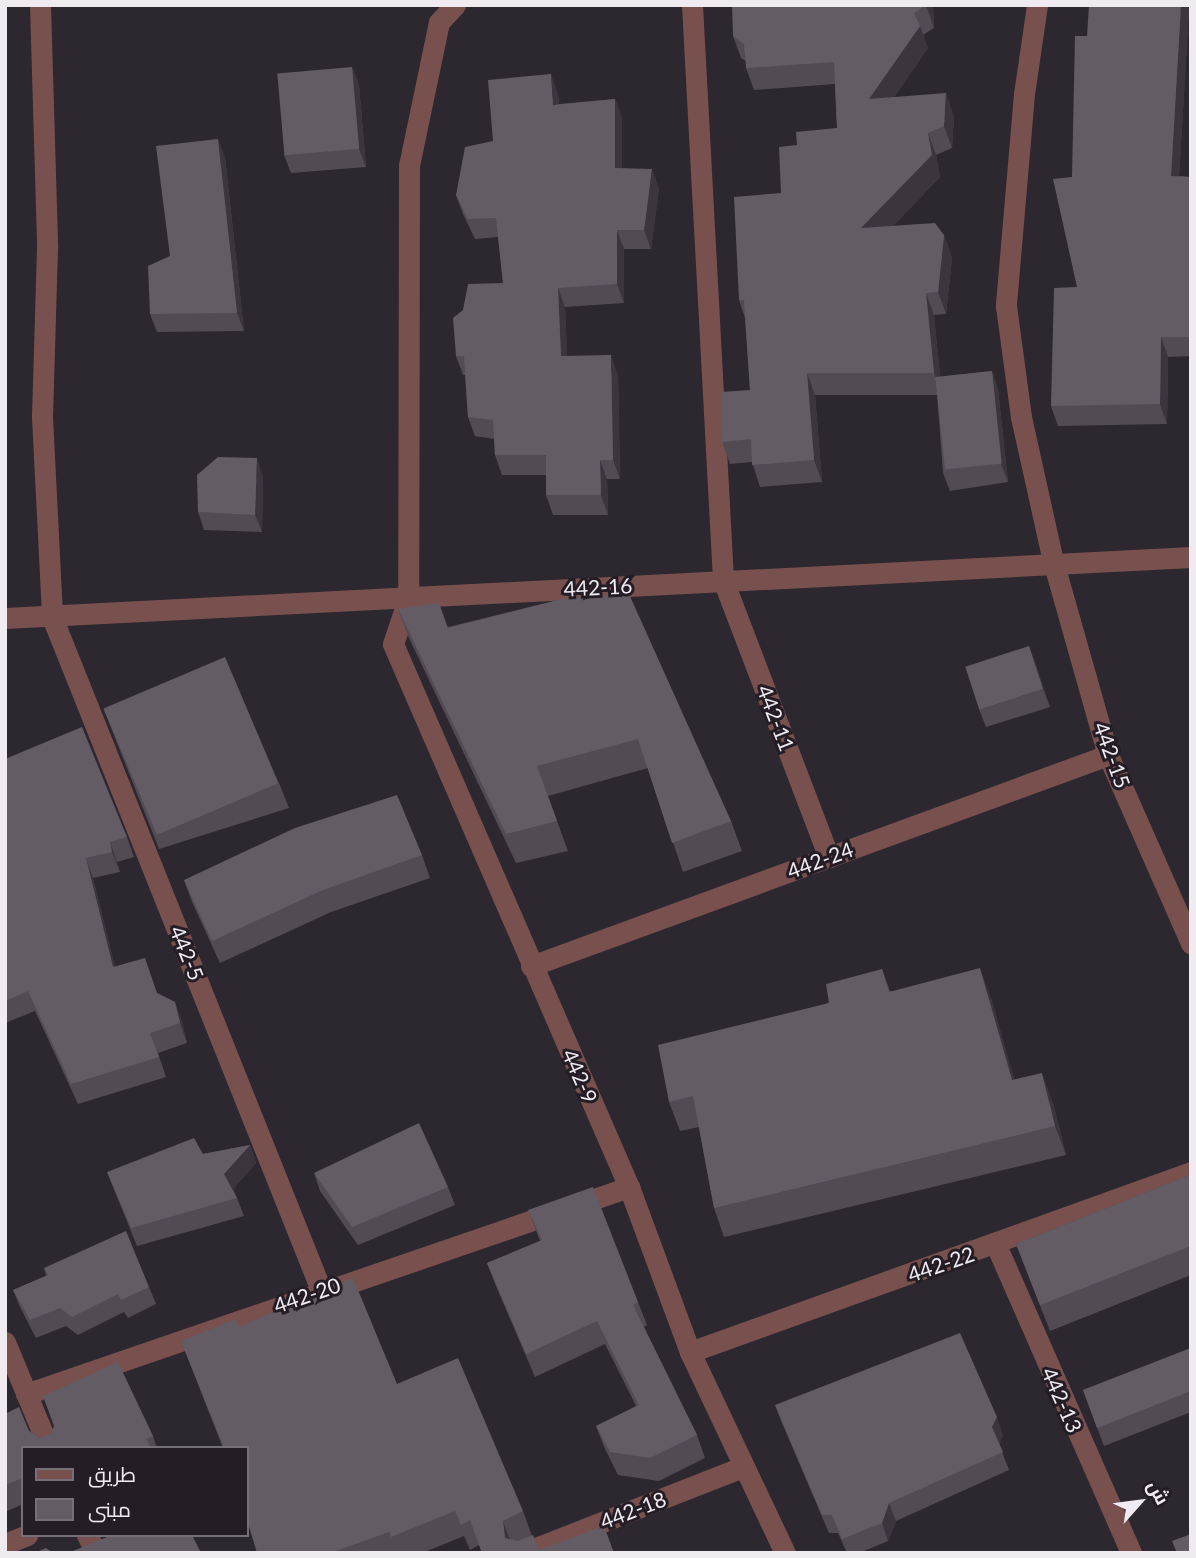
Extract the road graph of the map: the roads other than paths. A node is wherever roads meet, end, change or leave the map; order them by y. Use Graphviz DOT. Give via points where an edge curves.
graph roads {
  1 [pos="40,5"];
  2 [pos="455,5"];
  3 [pos="692,5"];
  4 [pos="1037,5"];
  5 [pos="1191,557"];
  6 [pos="1053,561"];
  7 [pos="723,580"];
  8 [pos="408,599"];
  9 [pos="52,617"];
  10 [pos="5,618"];
  11 [pos="1108,755"];
  12 [pos="829,857"];
  13 [pos="1191,943"];
  14 [pos="531,966"];
  15 [pos="1191,1172"];
  16 [pos="629,1187"];
  17 [pos="996,1245"];
  18 [pos="321,1290"];
  19 [pos="5,1342"];
  20 [pos="690,1352"];
  21 [pos="26,1394"];
  22 [pos="48,1446"];
  23 [pos="743,1467"];
  24 [pos="22,1537"];
  25 [pos="88,1537"];
  26 [pos="5,1544"];
  27 [pos="96,1553"];
  28 [pos="523,1553"];
  29 [pos="785,1553"];
  30 [pos="1131,1553"];
  1 -- 9 [label="street, 442-5" via="47,248 42,417"];
  2 -- 8 [label="street, 442-9" via="439,22 409,165"];
  3 -- 7 [label="street, 442-11"];
  4 -- 6 [label="street, 442-15" via="1024,94 1006,306 1021,417"];
  5 -- 6 [label="street, 442-16"];
  6 -- 7 [label="street, 442-16"];
  6 -- 11 [label="street, 442-15"];
  7 -- 8 [label="street, 442-16"];
  7 -- 12 [label="street, 442-11"];
  8 -- 9 [label="street, 442-16"];
  8 -- 14 [label="street, 442-9" via="393,644"];
  9 -- 10 [label="street, 442-16"];
  9 -- 18 [label="street, 442-5"];
  11 -- 12 [label="street, 442-24"];
  11 -- 13 [label="street, 442-15"];
  12 -- 14 [label="street, 442-24"];
  14 -- 16 [label="street, 442-9"];
  15 -- 17 [label="street, 442-22"];
  16 -- 18 [label="street, 442-20"];
  16 -- 20 [label="street, 442-9"];
  17 -- 20 [label="street, 442-22"];
  17 -- 30 [label="street, 442-13"];
  18 -- 21 [label="street, 442-20"];
  19 -- 21 [label="street"];
  20 -- 23 [label="street, 442-9"];
  21 -- 22 [label="street"];
  23 -- 28 [label="street, 442-18"];
  23 -- 29 [label="street, 442-9"];
  24 -- 26 [label="street"];
  25 -- 27 [label="street"];
}
